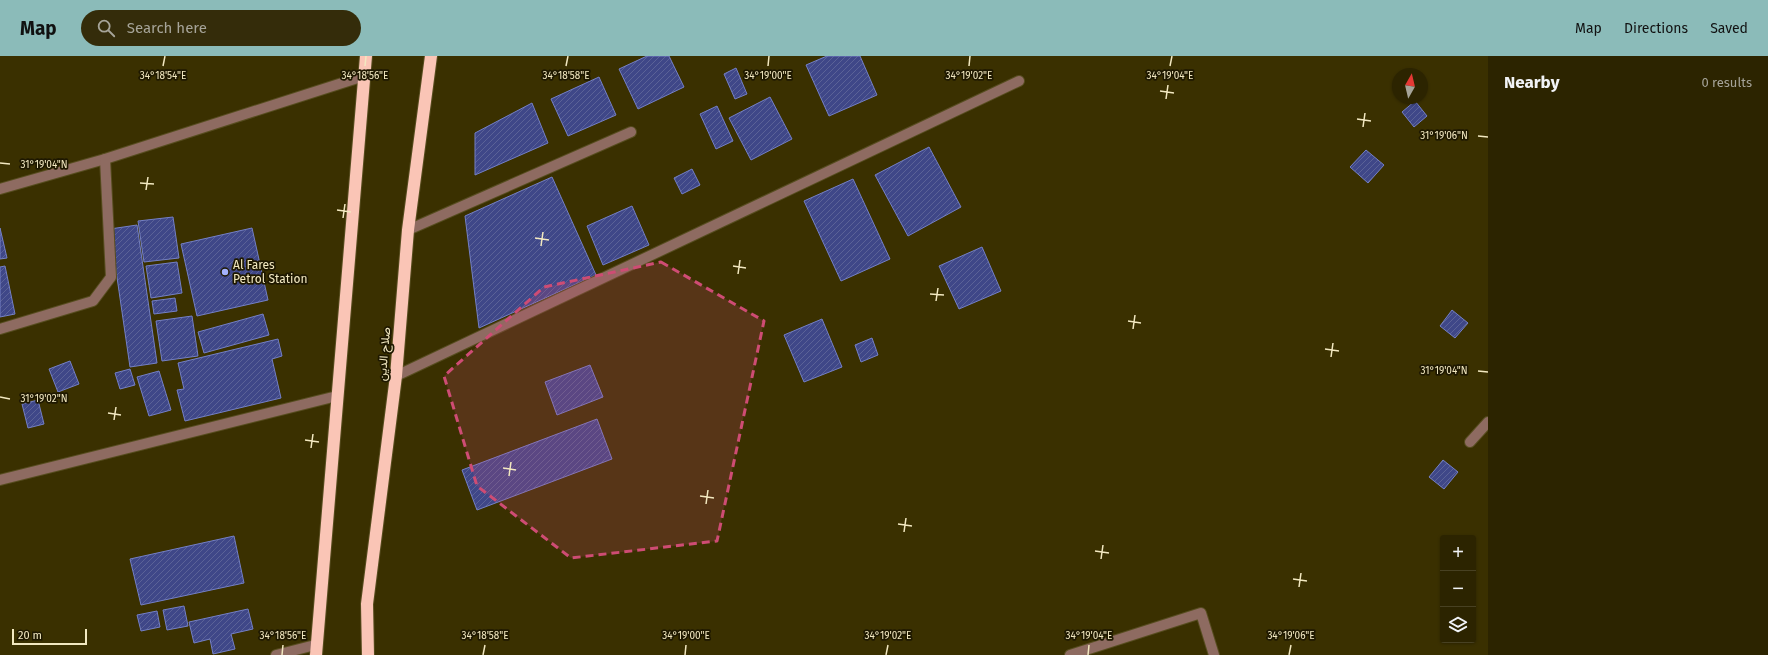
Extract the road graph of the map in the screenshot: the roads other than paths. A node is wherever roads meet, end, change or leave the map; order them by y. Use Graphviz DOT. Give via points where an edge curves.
graph roads {
  1 [pos="366,56"];
  2 [pos="431,56"];
  3 [pos="364,76"];
  4 [pos="1019,81"];
  5 [pos="631,132"];
  6 [pos="105,159"];
  7 [pos="0,189"];
  8 [pos="408,230"];
  9 [pos="0,329"];
  10 [pos="396,376"];
  11 [pos="337,396"];
  12 [pos="1488,422"];
  13 [pos="1470,442"];
  14 [pos="0,480"];
  15 [pos="316,650"];
  16 [pos="276,655"];
  17 [pos="368,655"];
  18 [pos="1070,655"];
  19 [pos="1214,655"];
  1 -- 3 [label="highway"];
  2 -- 8 [label="highway, صلاح الدين"];
  3 -- 6 [label="lane"];
  3 -- 11 [label="highway"];
  4 -- 10 [label="lane"];
  5 -- 8 [label="lane"];
  6 -- 7 [label="lane"];
  6 -- 9 [label="lane" via="110,277 93,301"];
  8 -- 10 [label="highway, صلاح الدين"];
  10 -- 17 [label="highway, صلاح الدين" via="367,604"];
  11 -- 14 [label="lane"];
  11 -- 15 [label="highway"];
  12 -- 13 [label="lane"];
  15 -- 16 [label="lane"];
  18 -- 19 [label="lane" via="1201,613"];
}
